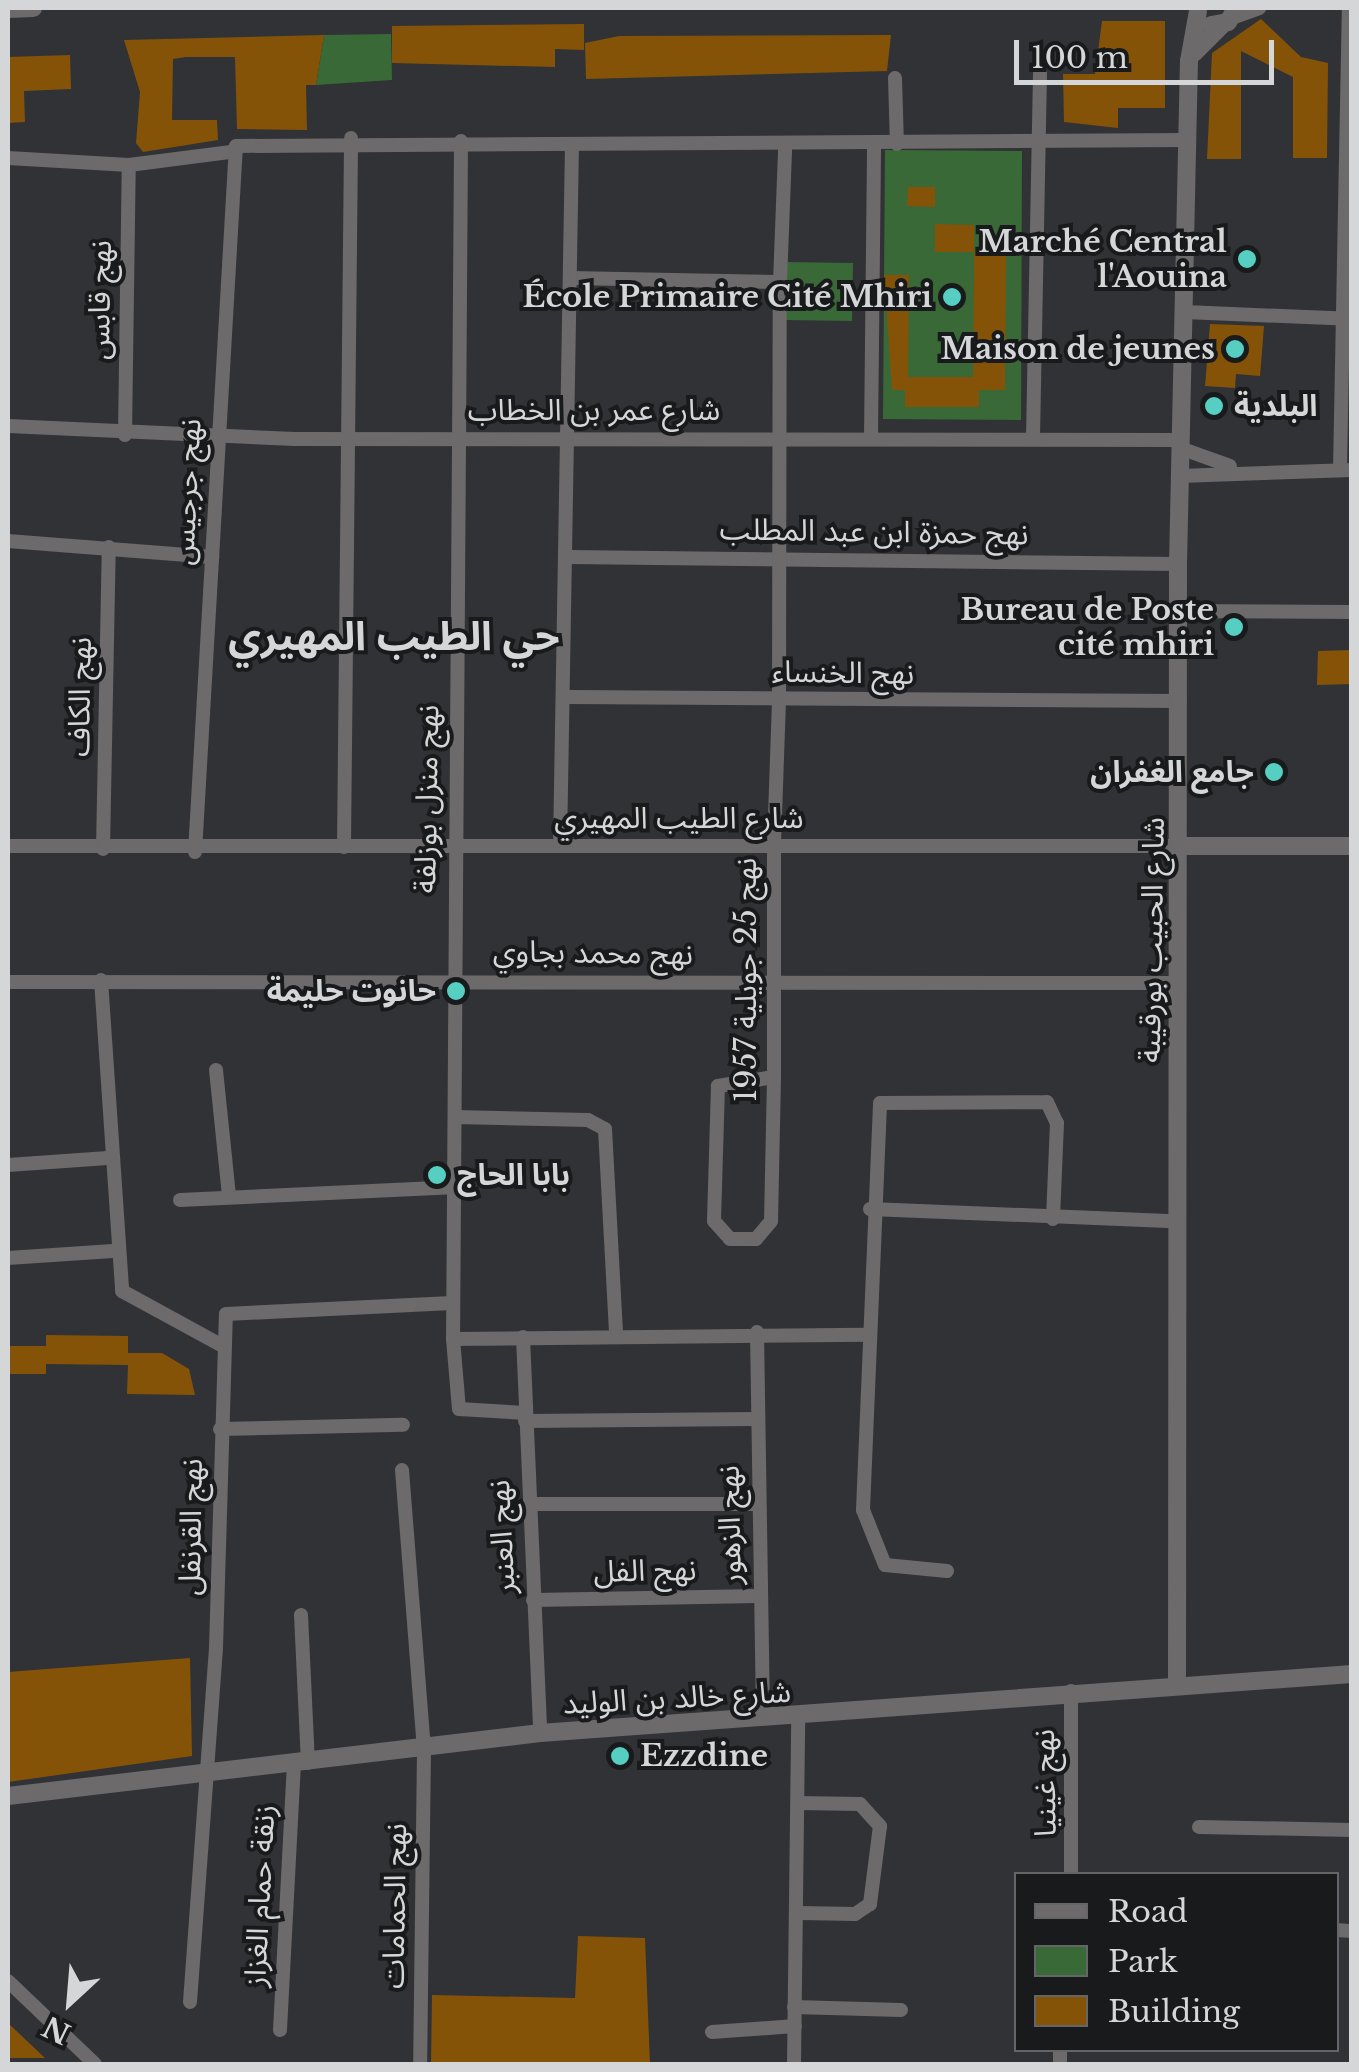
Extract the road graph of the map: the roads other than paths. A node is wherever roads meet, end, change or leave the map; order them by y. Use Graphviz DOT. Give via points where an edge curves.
graph roads {
  1 [pos="33,8"];
  2 [pos="1259,8"];
  3 [pos="1349,8"];
  4 [pos="8,9"];
  5 [pos="1197,9"];
  6 [pos="1230,17"];
  7 [pos="1351,58"];
  8 [pos="1040,73"];
  9 [pos="895,78"];
  10 [pos="1188,78"];
  11 [pos="351,138"];
  12 [pos="1187,140"];
  13 [pos="461,141"];
  14 [pos="1042,141"];
  15 [pos="897,144"];
  16 [pos="572,145"];
  17 [pos="874,146"];
  18 [pos="786,149"];
  19 [pos="231,152"];
  20 [pos="8,158"];
  21 [pos="129,165"];
  22 [pos="570,278"];
  23 [pos="780,282"];
  24 [pos="1185,312"];
  25 [pos="1348,319"];
  26 [pos="8,426"];
  27 [pos="125,435"];
  28 [pos="462,437"];
  29 [pos="218,438"];
  30 [pos="351,438"];
  31 [pos="870,438"];
  32 [pos="1034,438"];
  33 [pos="571,439"];
  34 [pos="780,440"];
  35 [pos="1180,444"];
  36 [pos="1236,468"];
  37 [pos="1346,470"];
  38 [pos="1180,476"];
  39 [pos="8,540"];
  40 [pos="109,547"];
  41 [pos="212,556"];
  42 [pos="569,557"];
  43 [pos="780,558"];
  44 [pos="1178,564"];
  45 [pos="1179,611"];
  46 [pos="1352,612"];
  47 [pos="566,698"];
  48 [pos="779,699"];
  49 [pos="1180,702"];
  50 [pos="774,844"];
  51 [pos="8,846"];
  52 [pos="560,846"];
  53 [pos="1183,846"];
  54 [pos="1352,846"];
  55 [pos="344,847"];
  56 [pos="104,848"];
  57 [pos="452,850"];
  58 [pos="194,852"];
  59 [pos="453,979"];
  60 [pos="101,980"];
  61 [pos="8,982"];
  62 [pos="772,982"];
  63 [pos="1179,982"];
  64 [pos="216,1070"];
  65 [pos="774,1076"];
  66 [pos="455,1117"];
  67 [pos="108,1158"];
  68 [pos="8,1165"];
  69 [pos="452,1187"];
  70 [pos="229,1196"];
  71 [pos="180,1200"];
  72 [pos="870,1208"];
  73 [pos="1053,1219"];
  74 [pos="1174,1222"];
  75 [pos="113,1251"];
  76 [pos="8,1258"];
  77 [pos="452,1303"];
  78 [pos="616,1332"];
  79 [pos="756,1332"];
  80 [pos="866,1335"];
  81 [pos="522,1338"];
  82 [pos="453,1339"];
  83 [pos="222,1346"];
  84 [pos="526,1417"];
  85 [pos="756,1419"];
  86 [pos="403,1425"];
  87 [pos="220,1428"];
  88 [pos="402,1470"];
  89 [pos="528,1504"];
  90 [pos="758,1504"];
  91 [pos="947,1570"];
  92 [pos="759,1596"];
  93 [pos="533,1600"];
  94 [pos="301,1614"];
  95 [pos="1352,1674"];
  96 [pos="1177,1683"];
  97 [pos="1072,1691"];
  98 [pos="762,1718"];
  99 [pos="798,1718"];
  100 [pos="540,1733"];
  101 [pos="424,1749"];
  102 [pos="301,1764"];
  103 [pos="208,1772"];
  104 [pos="8,1796"];
  105 [pos="798,1804"];
  106 [pos="1199,1827"];
  107 [pos="1352,1830"];
  108 [pos="1071,1872"];
  109 [pos="800,1913"];
  110 [pos="8,1981"];
  111 [pos="190,2002"];
  112 [pos="794,2007"];
  113 [pos="901,2010"];
  114 [pos="795,2026"];
  115 [pos="280,2030"];
  116 [pos="712,2032"];
  117 [pos="82,2052"];
  118 [pos="70,2064"];
  119 [pos="95,2064"];
  120 [pos="420,2064"];
  121 [pos="794,2064"];
  1 -- 4 [label="street"];
  2 -- 6 [label="street"];
  3 -- 7 [label="street"];
  5 -- 6 [label="street"];
  5 -- 10 [label="street, شارع الحبيب بورقيبة"];
  6 -- 10 [label="street, شارع الحبيب بورقيبة" via="1196,45"];
  7 -- 25 [label="street"];
  8 -- 14 [label="street"];
  9 -- 15 [label="street"];
  10 -- 12 [label="street, شارع الحبيب بورقيبة"];
  11 -- 13 [label="street"];
  11 -- 19 [label="street" via="244,141"];
  11 -- 30 [label="street"];
  12 -- 14 [label="street"];
  12 -- 24 [label="street, شارع الحبيب بورقيبة"];
  13 -- 16 [label="street"];
  13 -- 28 [label="street, نهج منزل بوزلفة"];
  14 -- 15 [label="street"];
  14 -- 32 [label="street"];
  15 -- 17 [label="street"];
  16 -- 18 [label="street"];
  16 -- 22 [label="street"];
  17 -- 18 [label="street"];
  17 -- 31 [label="street"];
  18 -- 23 [label="street, نهج 25 جويلية 1957"];
  19 -- 21 [label="street"];
  19 -- 29 [label="street, نهج جرجيس"];
  20 -- 21 [label="street"];
  21 -- 27 [label="street, نهج قابس"];
  22 -- 23 [label="street"];
  22 -- 33 [label="street"];
  23 -- 34 [label="street, نهج 25 جويلية 1957"];
  24 -- 25 [label="street"];
  24 -- 35 [label="street, شارع الحبيب بورقيبة"];
  25 -- 37 [label="street"];
  26 -- 27 [label="street, شارع عمر بن الخطاب"];
  27 -- 29 [label="street, شارع عمر بن الخطاب"];
  28 -- 30 [label="street, شارع عمر بن الخطاب"];
  28 -- 33 [label="street, شارع عمر بن الخطاب"];
  28 -- 57 [label="street, نهج منزل بوزلفة"];
  29 -- 30 [label="street, شارع عمر بن الخطاب"];
  29 -- 41 [label="street, نهج جرجيس"];
  30 -- 55 [label="street"];
  31 -- 32 [label="street, شارع عمر بن الخطاب"];
  31 -- 34 [label="street, شارع عمر بن الخطاب"];
  32 -- 35 [label="street, شارع عمر بن الخطاب"];
  33 -- 34 [label="street, شارع عمر بن الخطاب"];
  33 -- 42 [label="street"];
  34 -- 43 [label="street, نهج 25 جويلية 1957"];
  35 -- 36 [label="street, شارع عمر بن الخطاب"];
  35 -- 38 [label="street, شارع الحبيب بورقيبة"];
  36 -- 37 [label="street"];
  36 -- 38 [label="street"];
  38 -- 44 [label="street, شارع الحبيب بورقيبة"];
  39 -- 40 [label="street"];
  40 -- 41 [label="street"];
  40 -- 56 [label="street, نهج الكاف"];
  41 -- 58 [label="street, نهج جرجيس"];
  42 -- 43 [label="street, نهج حمزة ابن عبد المطلب"];
  42 -- 47 [label="street"];
  43 -- 44 [label="street, نهج حمزة ابن عبد المطلب"];
  43 -- 48 [label="street, نهج 25 جويلية 1957"];
  44 -- 45 [label="street, شارع الحبيب بورقيبة"];
  45 -- 46 [label="street"];
  45 -- 49 [label="street, شارع الحبيب بورقيبة"];
  47 -- 48 [label="street, نهج الخنساء"];
  47 -- 52 [label="street"];
  48 -- 49 [label="street, نهج الخنساء"];
  48 -- 50 [label="street, نهج 25 جويلية 1957"];
  49 -- 53 [label="street, شارع الحبيب بورقيبة"];
  50 -- 52 [label="street, شارع الطيب المهيري"];
  50 -- 53 [label="street, شارع الطيب المهيري"];
  50 -- 62 [label="street, نهج 25 جويلية 1957"];
  51 -- 56 [label="street, شارع الطيب المهيري"];
  52 -- 57 [label="street, شارع الطيب المهيري"];
  53 -- 54 [label="street, شارع الطيب المهيري"];
  53 -- 63 [label="street, شارع الحبيب بورقيبة"];
  55 -- 57 [label="street, شارع الطيب المهيري"];
  55 -- 58 [label="street, شارع الطيب المهيري"];
  56 -- 58 [label="street, شارع الطيب المهيري"];
  57 -- 59 [label="street, نهج منزل بوزلفة"];
  59 -- 60 [label="street, نهج محمد بجاوي"];
  59 -- 62 [label="street, نهج محمد بجاوي"];
  59 -- 66 [label="street, نهج منزل بوزلفة"];
  60 -- 61 [label="street, نهج محمد بجاوي"];
  60 -- 67 [label="street" via="115,1095"];
  62 -- 63 [label="street, نهج محمد بجاوي"];
  62 -- 65 [label="street, نهج 25 جويلية 1957"];
  63 -- 74 [label="street, شارع الحبيب بورقيبة"];
  64 -- 70 [label="street"];
  65 -- 65 [label="street, نهج 25 جويلية 1957" via="721,1082 716,1229 756,1239 771,1221"];
  66 -- 69 [label="street, نهج منزل بوزلفة"];
  66 -- 78 [label="street" via="588,1120 605,1129"];
  67 -- 68 [label="street"];
  67 -- 75 [label="street"];
  69 -- 70 [label="street"];
  69 -- 77 [label="street, نهج منزل بوزلفة"];
  70 -- 71 [label="street"];
  72 -- 73 [label="street"];
  72 -- 73 [label="street" via="876,1117 887,1099 1034,1101 1055,1108"];
  72 -- 80 [label="street"];
  73 -- 74 [label="street"];
  74 -- 96 [label="street, شارع الحبيب بورقيبة"];
  75 -- 76 [label="street"];
  75 -- 83 [label="street" via="129,1298"];
  77 -- 82 [label="street, نهج منزل بوزلفة"];
  77 -- 83 [label="street, نهج القرنفل" via="234,1308"];
  78 -- 79 [label="street"];
  78 -- 81 [label="street"];
  79 -- 80 [label="street"];
  79 -- 85 [label="street, نهج الزهور"];
  80 -- 91 [label="street" via="862,1497 874,1540 895,1570"];
  81 -- 82 [label="street"];
  81 -- 84 [label="street, نهج العنبر"];
  82 -- 84 [label="street, نهج منزل بوزلفة" via="460,1409"];
  83 -- 87 [label="street, نهج القرنفل"];
  84 -- 85 [label="street"];
  84 -- 89 [label="street, نهج العنبر"];
  85 -- 90 [label="street, نهج الزهور"];
  86 -- 87 [label="street"];
  87 -- 103 [label="street, نهج القرنفل"];
  88 -- 101 [label="street, نهج الحمامات"];
  89 -- 90 [label="street"];
  89 -- 93 [label="street, نهج العنبر"];
  90 -- 92 [label="street, نهج الزهور"];
  92 -- 93 [label="street, نهج الفل"];
  92 -- 98 [label="street, نهج الزهور"];
  93 -- 100 [label="street, نهج العنبر"];
  94 -- 102 [label="street, زنقة حمام الغزاز"];
  95 -- 96 [label="street, شارع خالد بن الوليد"];
  96 -- 97 [label="street, شارع خالد بن الوليد"];
  97 -- 99 [label="street, شارع خالد بن الوليد"];
  97 -- 108 [label="street, نهج غينيا"];
  98 -- 99 [label="street, شارع خالد بن الوليد"];
  98 -- 100 [label="street, شارع خالد بن الوليد"];
  99 -- 105 [label="street"];
  100 -- 101 [label="street, شارع خالد بن الوليد"];
  101 -- 102 [label="street, شارع خالد بن الوليد"];
  101 -- 120 [label="street, نهج الحمامات"];
  102 -- 103 [label="street, شارع خالد بن الوليد"];
  102 -- 115 [label="street, زنقة حمام الغزاز"];
  103 -- 104 [label="street, شارع خالد بن الوليد"];
  103 -- 111 [label="street, نهج القرنفل"];
  105 -- 109 [label="street"];
  105 -- 109 [label="street" via="860,1804 880,1826 877,1882 864,1911"];
  106 -- 107 [label="street"];
  109 -- 112 [label="street"];
  110 -- 117 [label="street"];
  112 -- 113 [label="street"];
  112 -- 114 [label="street"];
  114 -- 116 [label="street"];
  114 -- 121 [label="street"];
  117 -- 118 [label="street"];
  117 -- 119 [label="street"];
}
